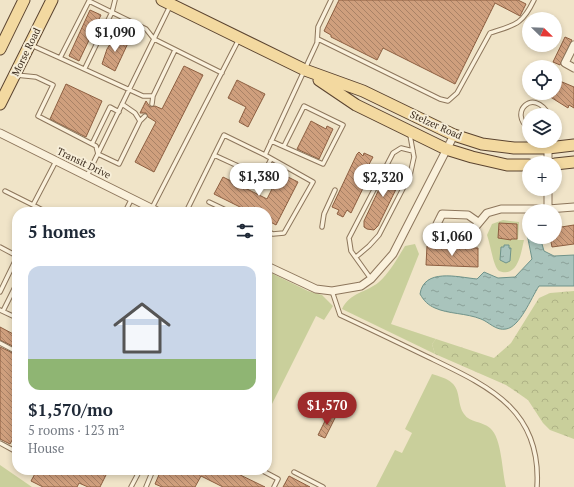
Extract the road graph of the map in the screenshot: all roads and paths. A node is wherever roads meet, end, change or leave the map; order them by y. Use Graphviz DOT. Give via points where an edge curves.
graph roads {
  1 [pos="24,0"];
  2 [pos="52,0"];
  3 [pos="115,0"];
  4 [pos="331,0"];
  5 [pos="534,0"];
  6 [pos="169,2"];
  7 [pos="112,12"];
  8 [pos="240,38"];
  9 [pos="154,39"];
  10 [pos="318,39"];
  11 [pos="30,44"];
  12 [pos="574,45"];
  13 [pos="0,49"];
  14 [pos="175,50"];
  15 [pos="60,58"];
  16 [pos="85,68"];
  17 [pos="574,68"];
  18 [pos="304,70"];
  19 [pos="222,73"];
  20 [pos="14,75"];
  21 [pos="129,90"];
  22 [pos="153,96"];
  23 [pos="0,104"];
  24 [pos="122,104"];
  25 [pos="152,104"];
  26 [pos="523,108"];
  27 [pos="546,108"];
  28 [pos="522,110"];
  29 [pos="119,112"];
  30 [pos="146,116"];
  31 [pos="522,120"];
  32 [pos="140,121"];
  33 [pos="406,129"];
  34 [pos="0,133"];
  35 [pos="454,135"];
  36 [pos="271,140"];
  37 [pos="92,144"];
  38 [pos="562,145"];
  39 [pos="574,145"];
  40 [pos="284,146"];
  41 [pos="522,147"];
  42 [pos="446,148"];
  43 [pos="413,151"];
  44 [pos="98,154"];
  45 [pos="214,155"];
  46 [pos="265,155"];
  47 [pos="271,159"];
  48 [pos="56,161"];
  49 [pos="574,162"];
  50 [pos="562,163"];
  51 [pos="522,165"];
  52 [pos="87,176"];
  53 [pos="335,190"];
  54 [pos="5,191"];
  55 [pos="132,198"];
  56 [pos="209,202"];
  57 [pos="34,205"];
  58 [pos="36,207"];
  59 [pos="128,207"];
  60 [pos="150,207"];
  61 [pos="153,207"];
  62 [pos="188,207"];
  63 [pos="220,207"];
  64 [pos="574,207"];
  65 [pos="562,208"];
  66 [pos="522,209"];
  67 [pos="478,222"];
  68 [pos="322,228"];
  69 [pos="272,233"];
  70 [pos="0,247"];
  71 [pos="12,254"];
  72 [pos="356,257"];
  73 [pos="12,267"];
  74 [pos="272,268"];
  75 [pos="371,279"];
  76 [pos="0,292"];
  77 [pos="12,292"];
  78 [pos="332,292"];
  79 [pos="2,311"];
  80 [pos="12,316"];
  81 [pos="0,343"];
  82 [pos="12,349"];
  83 [pos="0,444"];
  84 [pos="12,450"];
  85 [pos="294,472"];
  86 [pos="137,475"];
  87 [pos="151,475"];
  88 [pos="270,475"];
  89 [pos="131,487"];
  90 [pos="146,487"];
  91 [pos="274,487"];
  92 [pos="323,487"];
  93 [pos="537,487"];
  1 -- 13 [label="main road"];
  2 -- 11 [label="main road, Morse Road"];
  3 -- 7 [label="lane"];
  4 -- 10 [label="lane" via="318,27"];
  5 -- 10 [label="lane" via="526,16 515,25 490,33 457,93 448,101"];
  6 -- 8 [label="main road, Stelzer Road"];
  6 -- 9 [label="lane"];
  7 -- 9 [label="lane" via="146,29"];
  7 -- 15 [label="lane" via="89,1"];
  7 -- 16 [label="lane"];
  8 -- 18 [label="main road, Stelzer Road"];
  8 -- 19 [label="lane"];
  9 -- 14 [label="lane"];
  9 -- 21 [label="lane"];
  10 -- 18 [label="lane"];
  11 -- 15 [label="lane"];
  11 -- 20 [label="main road, Morse Road"];
  12 -- 17 [label="street" via="565,63"];
  14 -- 19 [label="lane"];
  14 -- 22 [label="lane"];
  15 -- 16 [label="lane"];
  16 -- 21 [label="lane"];
  18 -- 33 [label="main road, Stelzer Road" via="356,105"];
  18 -- 35 [label="main road, Stelzer Road" via="363,92"];
  18 -- 36 [label="lane"];
  19 -- 61 [label="lane"];
  20 -- 23 [label="main road, Morse Road"];
  20 -- 37 [label="lane" via="36,77 53,85 38,116"];
  21 -- 22 [label="lane" via="143,96"];
  21 -- 24 [label="lane"];
  22 -- 25 [label="lane"];
  24 -- 29 [label="lane"];
  24 -- 32 [label="lane" via="136,113"];
  26 -- 27 [label="lane" via="532,101"];
  28 -- 31 [label="lane"];
  29 -- 37 [label="lane" via="110,108"];
  29 -- 44 [label="lane"];
  30 -- 32 [label="lane"];
  32 -- 44 [label="lane" via="119,164"];
  33 -- 42 [label="main road, Stelzer Road"];
  33 -- 43 [label="lane" via="412,141"];
  34 -- 48 [label="street, Transit Drive"];
  35 -- 41 [label="main road, Stelzer Road" via="482,144"];
  35 -- 42 [label="street"];
  36 -- 40 [label="lane"];
  36 -- 46 [label="lane"];
  37 -- 44 [label="lane" via="96,146"];
  38 -- 39 [label="main road, Stelzer Road"];
  40 -- 40 [label="lane" via="323,164 343,125 304,106"];
  42 -- 51 [label="main road, Stelzer Road" via="507,165"];
  42 -- 75 [label="street" via="393,254"];
  43 -- 72 [label="lane" via="414,163 410,175 379,235"];
  43 -- 72 [label="lane" via="401,148 393,153 349,238 351,251"];
  44 -- 52 [label="lane"];
  45 -- 46 [label="lane" via="224,135"];
  45 -- 47 [label="lane" via="262,177"];
  45 -- 62 [label="lane"];
  46 -- 47 [label="lane"];
  47 -- 69 [label="lane" via="313,182 284,233"];
  48 -- 52 [label="street, Transit Drive"];
  48 -- 57 [label="lane"];
  49 -- 50 [label="main road"];
  52 -- 55 [label="street, Transit Drive"];
  53 -- 68 [label="lane" via="324,214"];
  54 -- 57 [label="lane"];
  55 -- 59 [label="lane"];
  55 -- 60 [label="street, Transit Drive"];
  56 -- 63 [label="lane"];
  57 -- 58 [label="lane"];
  64 -- 65 [label="street"];
  66 -- 67 [label="street" via="501,209 487,213"];
  67 -- 67 [label="street" via="467,234 438,233 437,224 442,214 468,216"];
  70 -- 71 [label="lane"];
  72 -- 75 [label="lane"];
  73 -- 76 [label="lane"];
  74 -- 78 [label="street" via="316,289"];
  75 -- 78 [label="street" via="361,286"];
  77 -- 79 [label="lane"];
  78 -- 93 [label="lane" via="340,315 485,385 506,402 519,417 532,445 536,460"];
  79 -- 80 [label="lane"];
  81 -- 82 [label="lane"];
  83 -- 84 [label="lane"];
  85 -- 92 [label="lane"];
  86 -- 89 [label="lane"];
  87 -- 90 [label="lane"];
  88 -- 91 [label="lane" via="278,479"];
}
